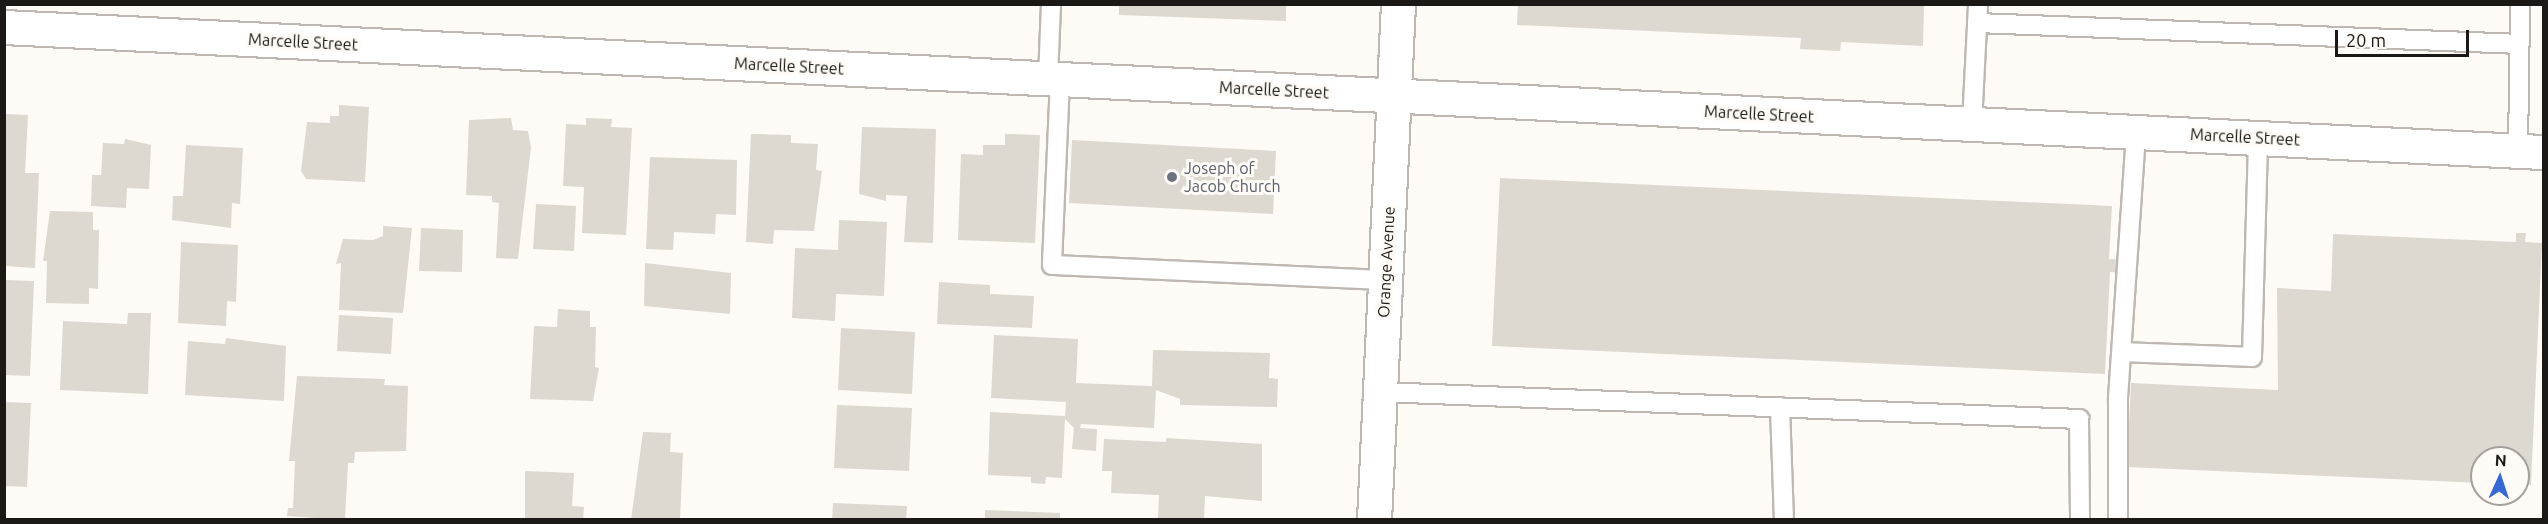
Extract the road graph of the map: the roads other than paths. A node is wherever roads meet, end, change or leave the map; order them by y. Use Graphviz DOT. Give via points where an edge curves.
graph roads {
  1 [pos="1052,4"];
  2 [pos="1398,4"];
  3 [pos="2520,4"];
  4 [pos="1978,14"];
  5 [pos="4,27"];
  6 [pos="2520,44"];
  7 [pos="1054,79"];
  8 [pos="1394,96"];
  9 [pos="1972,124"];
  10 [pos="2136,132"];
  11 [pos="2258,138"];
  12 [pos="2531,151"];
  13 [pos="1385,280"];
  14 [pos="2122,352"];
  15 [pos="1380,392"];
  16 [pos="1780,407"];
  17 [pos="1374,519"];
  18 [pos="1784,519"];
  19 [pos="2080,519"];
  20 [pos="2118,519"];
  1 -- 7 [label="lane"];
  2 -- 8 [label="street, Orange Avenue"];
  3 -- 6 [label="lane"];
  4 -- 6 [label="lane"];
  4 -- 9 [label="lane"];
  5 -- 7 [label="street, Marcelle Street"];
  6 -- 12 [label="lane"];
  7 -- 8 [label="street, Marcelle Street"];
  7 -- 13 [label="lane" via="1052,265"];
  8 -- 9 [label="street, Marcelle Street"];
  8 -- 13 [label="street, Orange Avenue"];
  9 -- 10 [label="street, Marcelle Street"];
  10 -- 11 [label="street, Marcelle Street"];
  10 -- 14 [label="lane"];
  11 -- 12 [label="street, Marcelle Street"];
  11 -- 14 [label="lane" via="2252,357"];
  13 -- 15 [label="street, Orange Avenue"];
  14 -- 20 [label="lane"];
  15 -- 16 [label="lane"];
  15 -- 17 [label="street, Orange Avenue"];
  16 -- 18 [label="lane"];
  16 -- 19 [label="lane" via="2079,418"];
}
